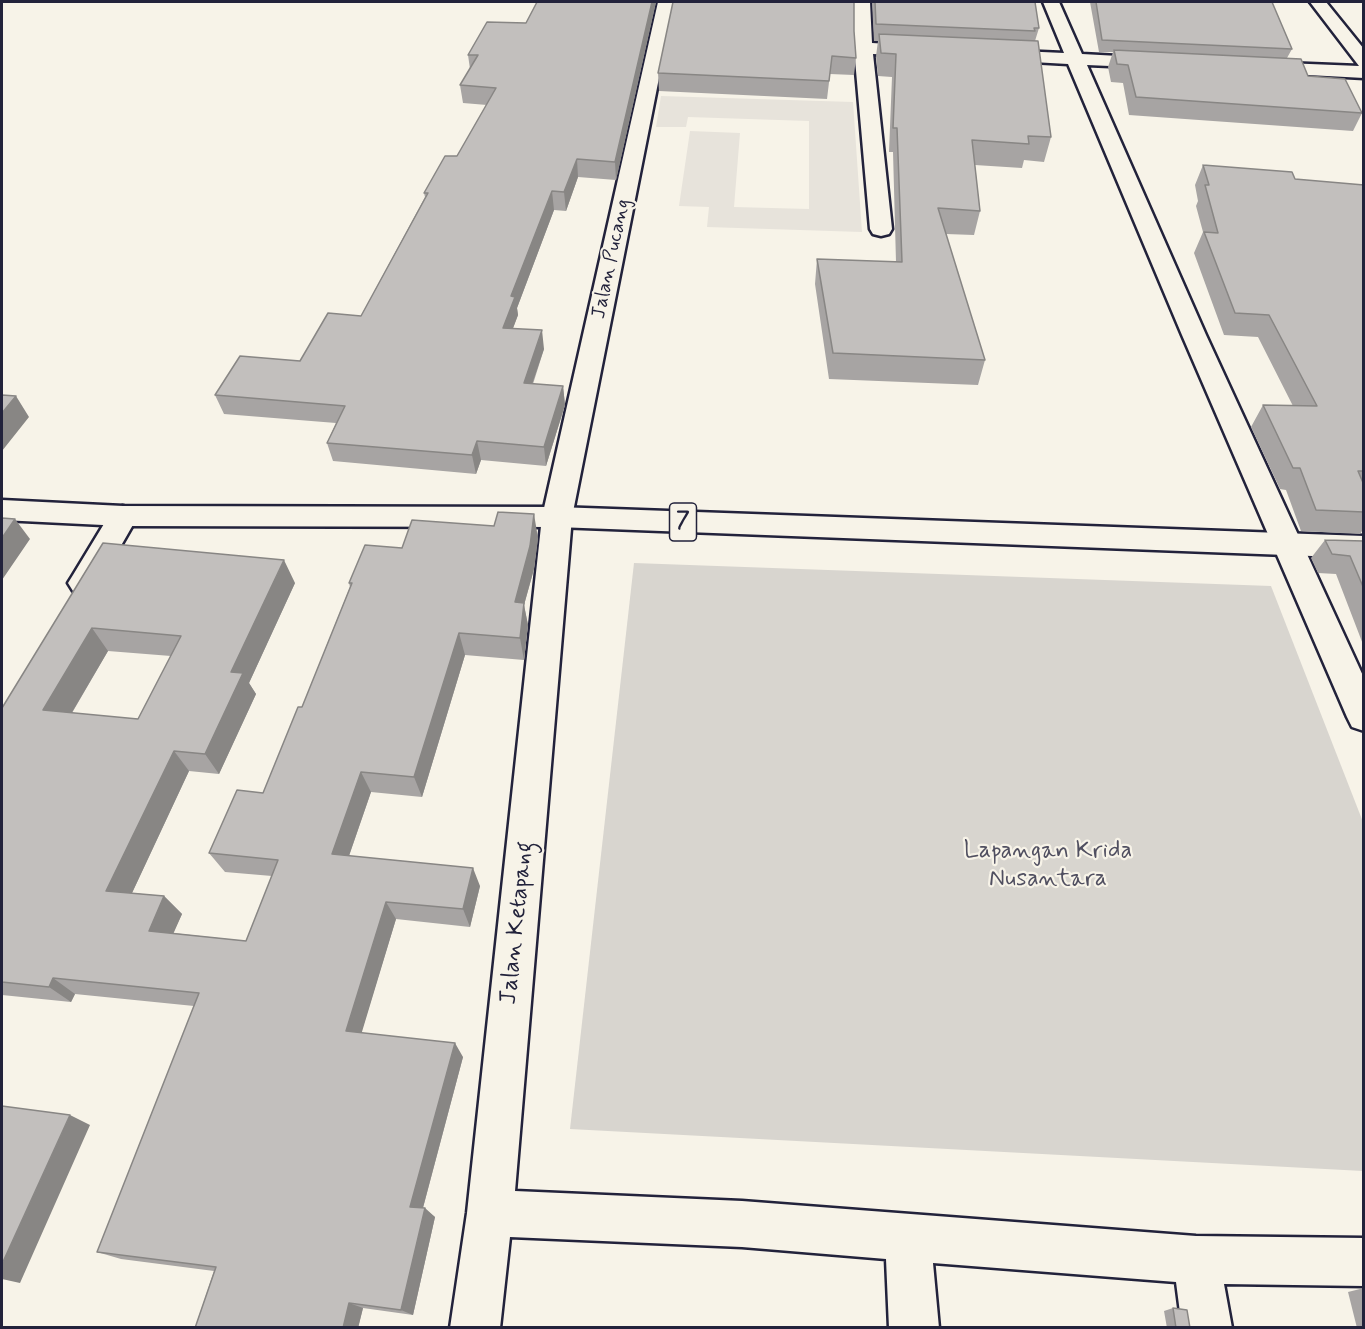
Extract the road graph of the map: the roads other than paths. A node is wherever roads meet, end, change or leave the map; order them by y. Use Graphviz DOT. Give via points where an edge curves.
graph roads {
  1 [pos="666,2"];
  2 [pos="862,2"];
  3 [pos="1051,2"];
  4 [pos="1318,2"];
  5 [pos="863,48"];
  6 [pos="934,52"];
  7 [pos="982,54"];
  8 [pos="1077,60"];
  9 [pos="1364,62"];
  10 [pos="1173,64"];
  11 [pos="1244,67"];
  12 [pos="1364,72"];
  13 [pos="881,229"];
  14 [pos="2,510"];
  15 [pos="123,516"];
  16 [pos="557,517"];
  17 [pos="1288,545"];
  18 [pos="1364,547"];
  19 [pos="71,606"];
  20 [pos="1364,717"];
  21 [pos="490,1214"];
  22 [pos="908,1239"];
  23 [pos="1196,1260"];
  24 [pos="1364,1262"];
  25 [pos="475,1328"];
  26 [pos="914,1328"];
  27 [pos="1207,1328"];
  1 -- 16 [label="main road, Jalan Pucang"];
  2 -- 5 [label="main road"];
  3 -- 8 [label="main road"];
  4 -- 9 [label="main road"];
  5 -- 6 [label="main road"];
  5 -- 13 [label="main road"];
  7 -- 8 [label="main road"];
  8 -- 10 [label="main road"];
  8 -- 17 [label="main road"];
  11 -- 12 [label="main road"];
  14 -- 15 [label="main road, 7"];
  15 -- 16 [label="main road, 7"];
  15 -- 19 [label="main road"];
  16 -- 17 [label="main road, 7"];
  16 -- 21 [label="main road, Jalan Ketapang"];
  17 -- 18 [label="main road, 7"];
  17 -- 20 [label="main road"];
  21 -- 22 [label="main road" via="742,1224"];
  21 -- 25 [label="main road, Jalan Ketapang"];
  22 -- 23 [label="main road"];
  22 -- 26 [label="main road"];
  23 -- 24 [label="main road"];
  23 -- 27 [label="main road"];
}
